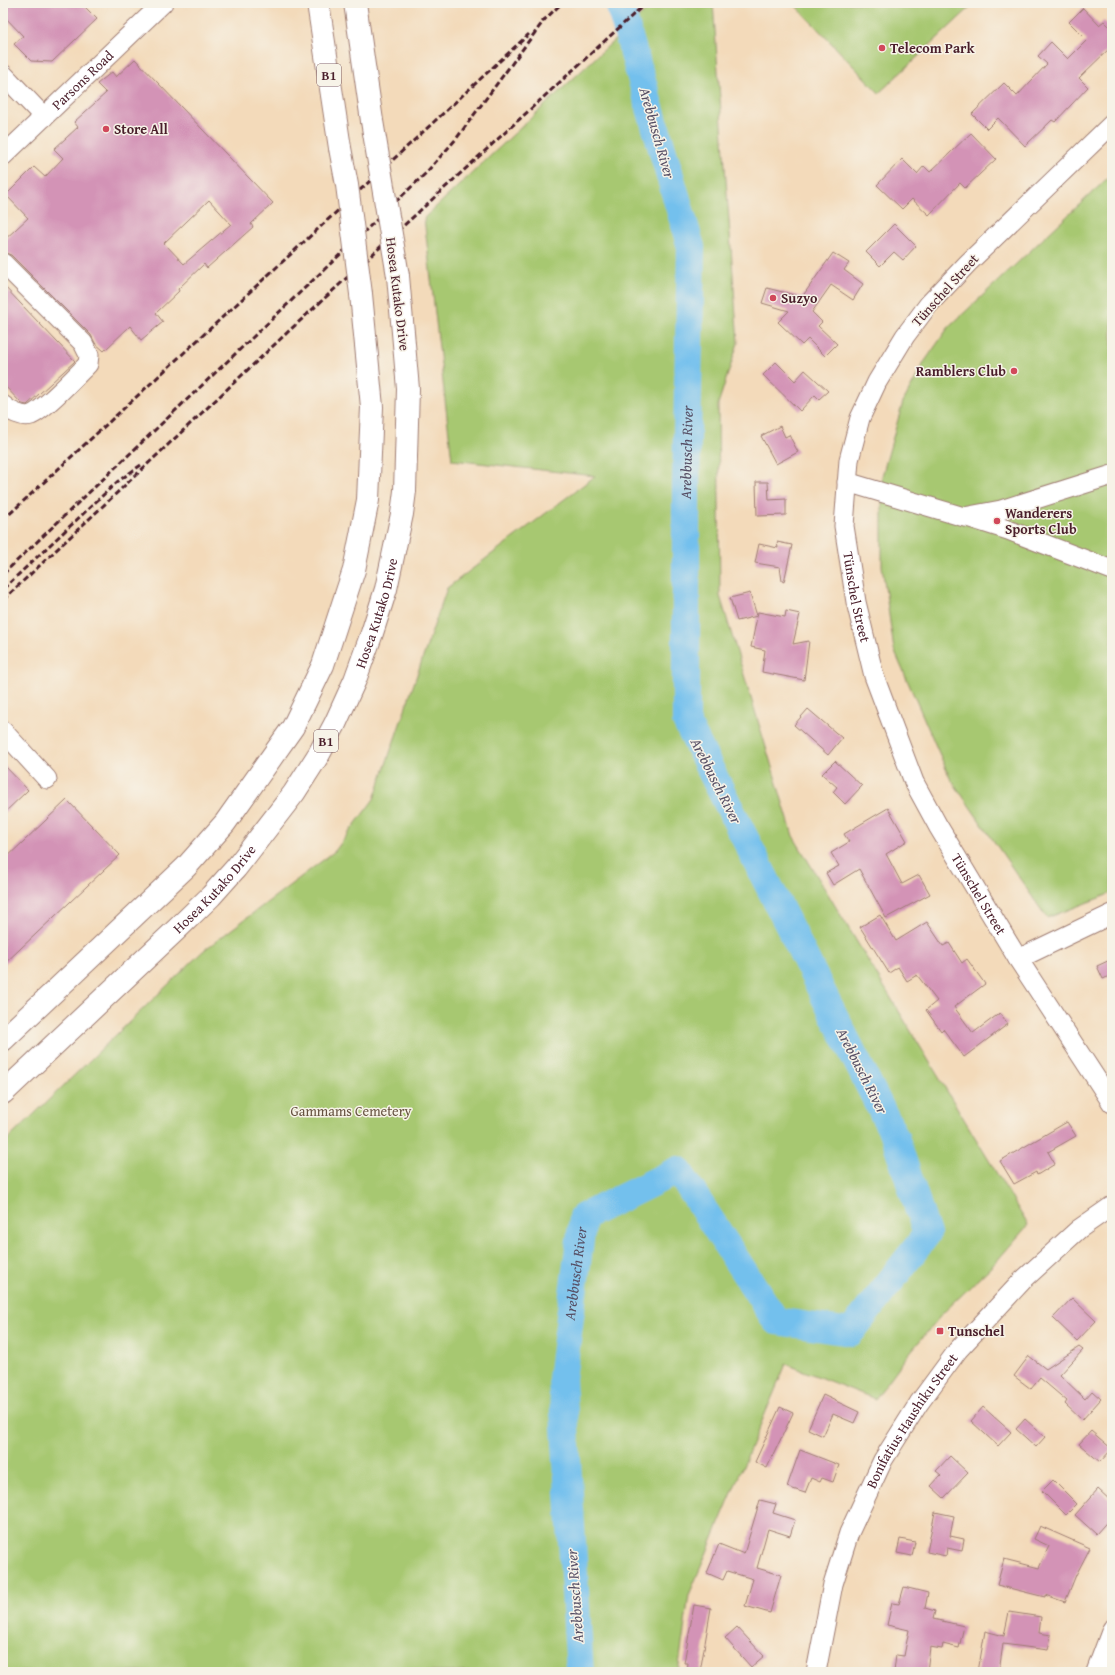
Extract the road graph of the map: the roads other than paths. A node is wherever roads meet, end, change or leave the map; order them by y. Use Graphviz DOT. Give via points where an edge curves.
graph roads {
  1 [pos="163,3"];
  2 [pos="318,3"];
  3 [pos="355,3"];
  4 [pos="3,74"];
  5 [pos="44,117"];
  6 [pos="1112,124"];
  7 [pos="3,156"];
  8 [pos="3,263"];
  9 [pos="3,405"];
  10 [pos="1112,476"];
  11 [pos="847,482"];
  12 [pos="964,517"];
  13 [pos="1112,570"];
  14 [pos="3,731"];
  15 [pos="47,779"];
  16 [pos="1112,914"];
  17 [pos="1018,959"];
  18 [pos="3,1040"];
  19 [pos="3,1093"];
  20 [pos="1112,1103"];
  21 [pos="1112,1206"];
  22 [pos="1112,1629"];
  23 [pos="816,1672"];
  24 [pos="1096,1672"];
  1 -- 5 [label="street, Parsons Road"];
  2 -- 18 [label="main road, B1, bridge" via="347,185 372,407 368,500 354,570 323,665 292,727 225,823 186,868"];
  3 -- 19 [label="main road, Hosea Kutako Drive / B1, bridge" via="398,276 408,389 406,475 402,514 386,589 372,633 355,680 319,754 256,844 211,896"];
  4 -- 5 [label="street"];
  5 -- 7 [label="street, Parsons Road"];
  6 -- 11 [label="street, Tünschel Street" via="968,263 929,304 909,331 877,382 860,418 849,460"];
  8 -- 9 [label="street" via="83,343 89,355 88,364 42,408 31,415 20,415"];
  10 -- 12 [label="street" via="1001,510"];
  11 -- 12 [label="street"];
  11 -- 17 [label="street, Tünschel Street" via="844,526 856,602 881,695 914,782"];
  12 -- 13 [label="street" via="1008,530"];
  14 -- 15 [label="street"];
  16 -- 17 [label="street"];
  17 -- 20 [label="street, Tünschel Street"];
  21 -- 23 [label="street, Bonifatius Haushiku Street" via="1079,1229 1023,1280 958,1350 919,1403 883,1460 849,1533 833,1584"];
  22 -- 24 [label="street"];
}
